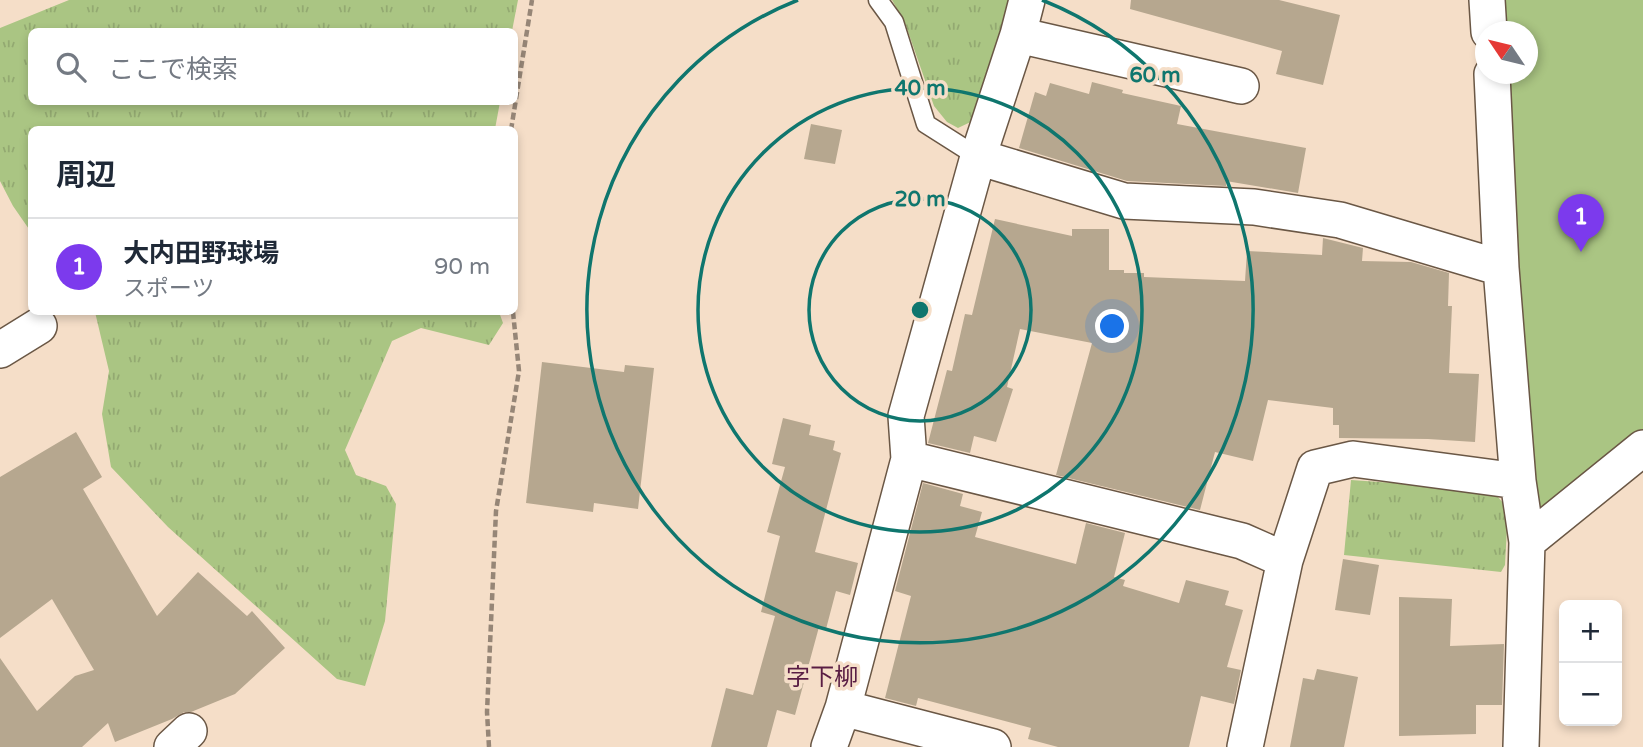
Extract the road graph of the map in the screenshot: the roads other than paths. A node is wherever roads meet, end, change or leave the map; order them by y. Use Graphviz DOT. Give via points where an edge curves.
graph roads {
  1 [pos="878,0"];
  2 [pos="1027,0"];
  3 [pos="1487,0"];
  4 [pos="1488,21"];
  5 [pos="1018,35"];
  6 [pos="1492,84"];
  7 [pos="1241,86"];
  8 [pos="978,157"];
  9 [pos="1501,268"];
  10 [pos="39,326"];
  11 [pos="0,350"];
  12 [pos="1643,448"];
  13 [pos="909,459"];
  14 [pos="1518,481"];
  15 [pos="1527,542"];
  16 [pos="1285,560"];
  17 [pos="843,708"];
  18 [pos="829,747"];
  19 [pos="993,747"];
  20 [pos="1245,747"];
  21 [pos="1521,747"];
  1 -- 8 [label="lane" via="894,22 926,124"];
  2 -- 5 [label="street"];
  3 -- 4 [label="street"];
  5 -- 7 [label="street"];
  5 -- 8 [label="street"];
  6 -- 9 [label="street"];
  8 -- 9 [label="street" via="1124,201 1254,207 1340,220"];
  8 -- 13 [label="street" via="906,416"];
  9 -- 14 [label="street"];
  10 -- 11 [label="street"];
  12 -- 15 [label="street"];
  13 -- 16 [label="street" via="1242,541"];
  13 -- 17 [label="street"];
  14 -- 15 [label="street"];
  14 -- 16 [label="street" via="1353,460 1315,468"];
  15 -- 21 [label="street"];
  16 -- 20 [label="street"];
  17 -- 18 [label="street"];
  17 -- 19 [label="street"];
}
